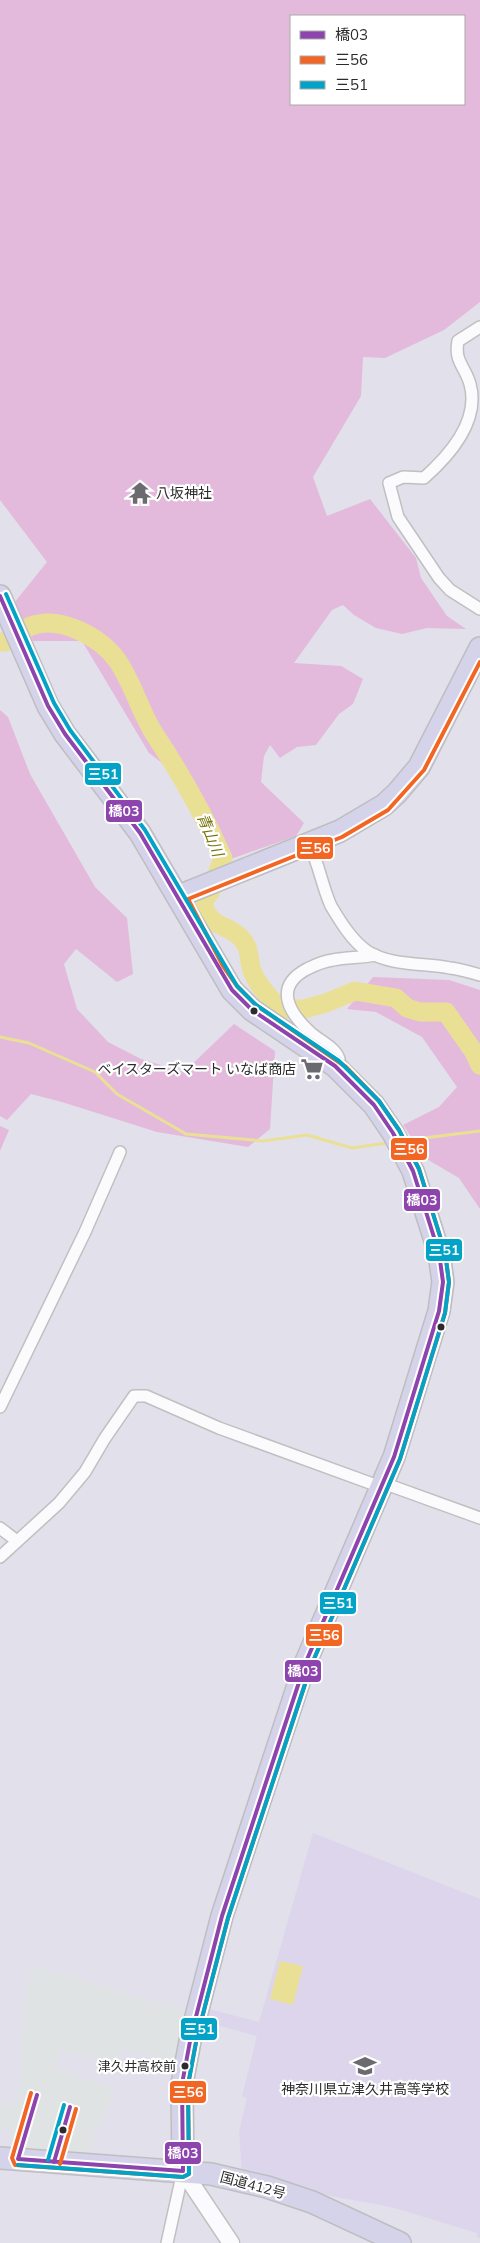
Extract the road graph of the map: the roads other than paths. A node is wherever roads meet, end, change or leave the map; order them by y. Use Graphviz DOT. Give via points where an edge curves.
graph roads {
  1 [pos="480,327"];
  2 [pos="0,596"];
  3 [pos="480,609"];
  4 [pos="480,648"];
  5 [pos="309,844"];
  6 [pos="179,896"];
  7 [pos="375,955"];
  8 [pos="480,975"];
  9 [pos="335,1066"];
  10 [pos="120,1152"];
  11 [pos="0,1379"];
  12 [pos="10,1385"];
  13 [pos="0,1407"];
  14 [pos="382,1485"];
  15 [pos="480,1518"];
  16 [pos="0,1528"];
  17 [pos="16,1541"];
  18 [pos="0,1558"];
  19 [pos="0,2158"];
  20 [pos="183,2171"];
  21 [pos="167,2243"];
  22 [pos="231,2243"];
  23 [pos="400,2243"];
  1 -- 3 [label="street" via="458,341 456,354 473,397 468,427 424,478 402,477 389,484 398,517 439,578 450,590"];
  2 -- 6 [label="highway" via="48,706 64,734 140,833"];
  4 -- 5 [label="highway" via="428,750 397,793 370,815"];
  5 -- 6 [label="highway"];
  5 -- 7 [label="street" via="336,915 353,938"];
  6 -- 9 [label="highway" via="232,990 252,1010"];
  7 -- 8 [label="street"];
  7 -- 9 [label="street" via="326,961 299,974 288,987 289,1005 310,1033 336,1053 340,1059"];
  9 -- 14 [label="highway" via="374,1106 413,1171 439,1253 443,1282 436,1320 394,1457"];
  10 -- 12 [label="street" via="85,1232"];
  11 -- 12 [label="street"];
  12 -- 13 [label="street"];
  14 -- 15 [label="street"];
  14 -- 17 [label="street" via="219,1428 146,1396 134,1396 85,1472 59,1503"];
  14 -- 20 [label="highway" via="306,1664 222,1916 184,2074"];
  16 -- 17 [label="street"];
  17 -- 18 [label="street"];
  19 -- 20 [label="highway, 国道412号"];
  20 -- 21 [label="street"];
  20 -- 22 [label="street"];
  20 -- 23 [label="highway, 国道412号" via="258,2185 312,2202"];
}
